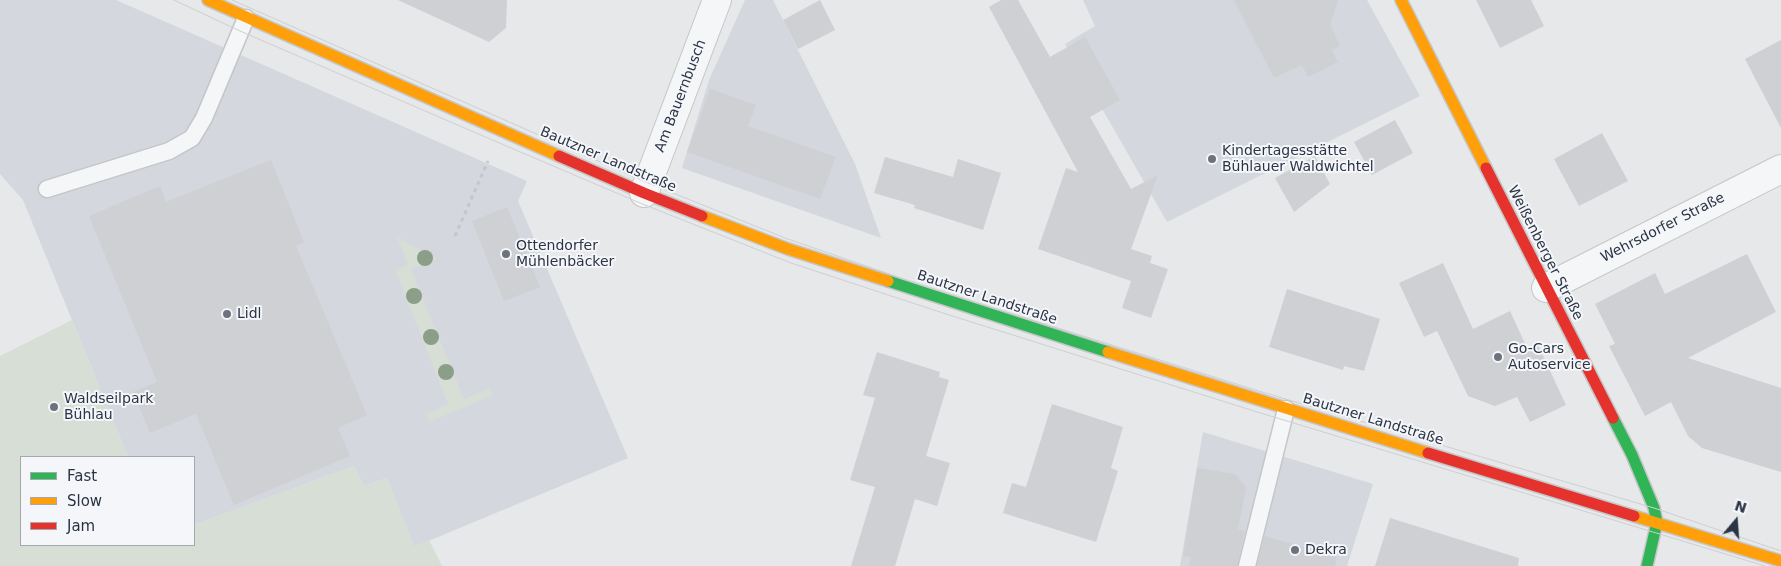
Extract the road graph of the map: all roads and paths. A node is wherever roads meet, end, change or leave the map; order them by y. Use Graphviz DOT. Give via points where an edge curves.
graph roads {
  1 [pos="208,0"];
  2 [pos="718,0"];
  3 [pos="1401,0"];
  4 [pos="246,18"];
  5 [pos="501,130"];
  6 [pos="1781,168"];
  7 [pos="47,189"];
  8 [pos="644,193"];
  9 [pos="455,236"];
  10 [pos="1546,288"];
  11 [pos="1286,409"];
  12 [pos="1656,522"];
  13 [pos="1781,561"];
  14 [pos="1247,566"];
  15 [pos="1647,566"];
  1 -- 4 [label="main road, Bautzner Landstraße"];
  2 -- 8 [label="street, Am Bauernbusch"];
  3 -- 10 [label="main road, Weißenberger Straße"];
  4 -- 5 [label="main road, Bautzner Landstraße"];
  4 -- 7 [label="lane" via="204,118 192,138 169,151"];
  5 -- 8 [label="main road, Bautzner Landstraße"];
  5 -- 9 [label="path"];
  6 -- 10 [label="street, Wehrsdorfer Straße"];
  8 -- 11 [label="main road, Bautzner Landstraße" via="788,249"];
  10 -- 12 [label="main road, Weißenberger Straße" via="1632,455 1654,508"];
  11 -- 12 [label="main road, Bautzner Landstraße"];
  11 -- 14 [label="lane"];
  12 -- 13 [label="main road, Bautzner Landstraße"];
  12 -- 15 [label="main road"];
}
